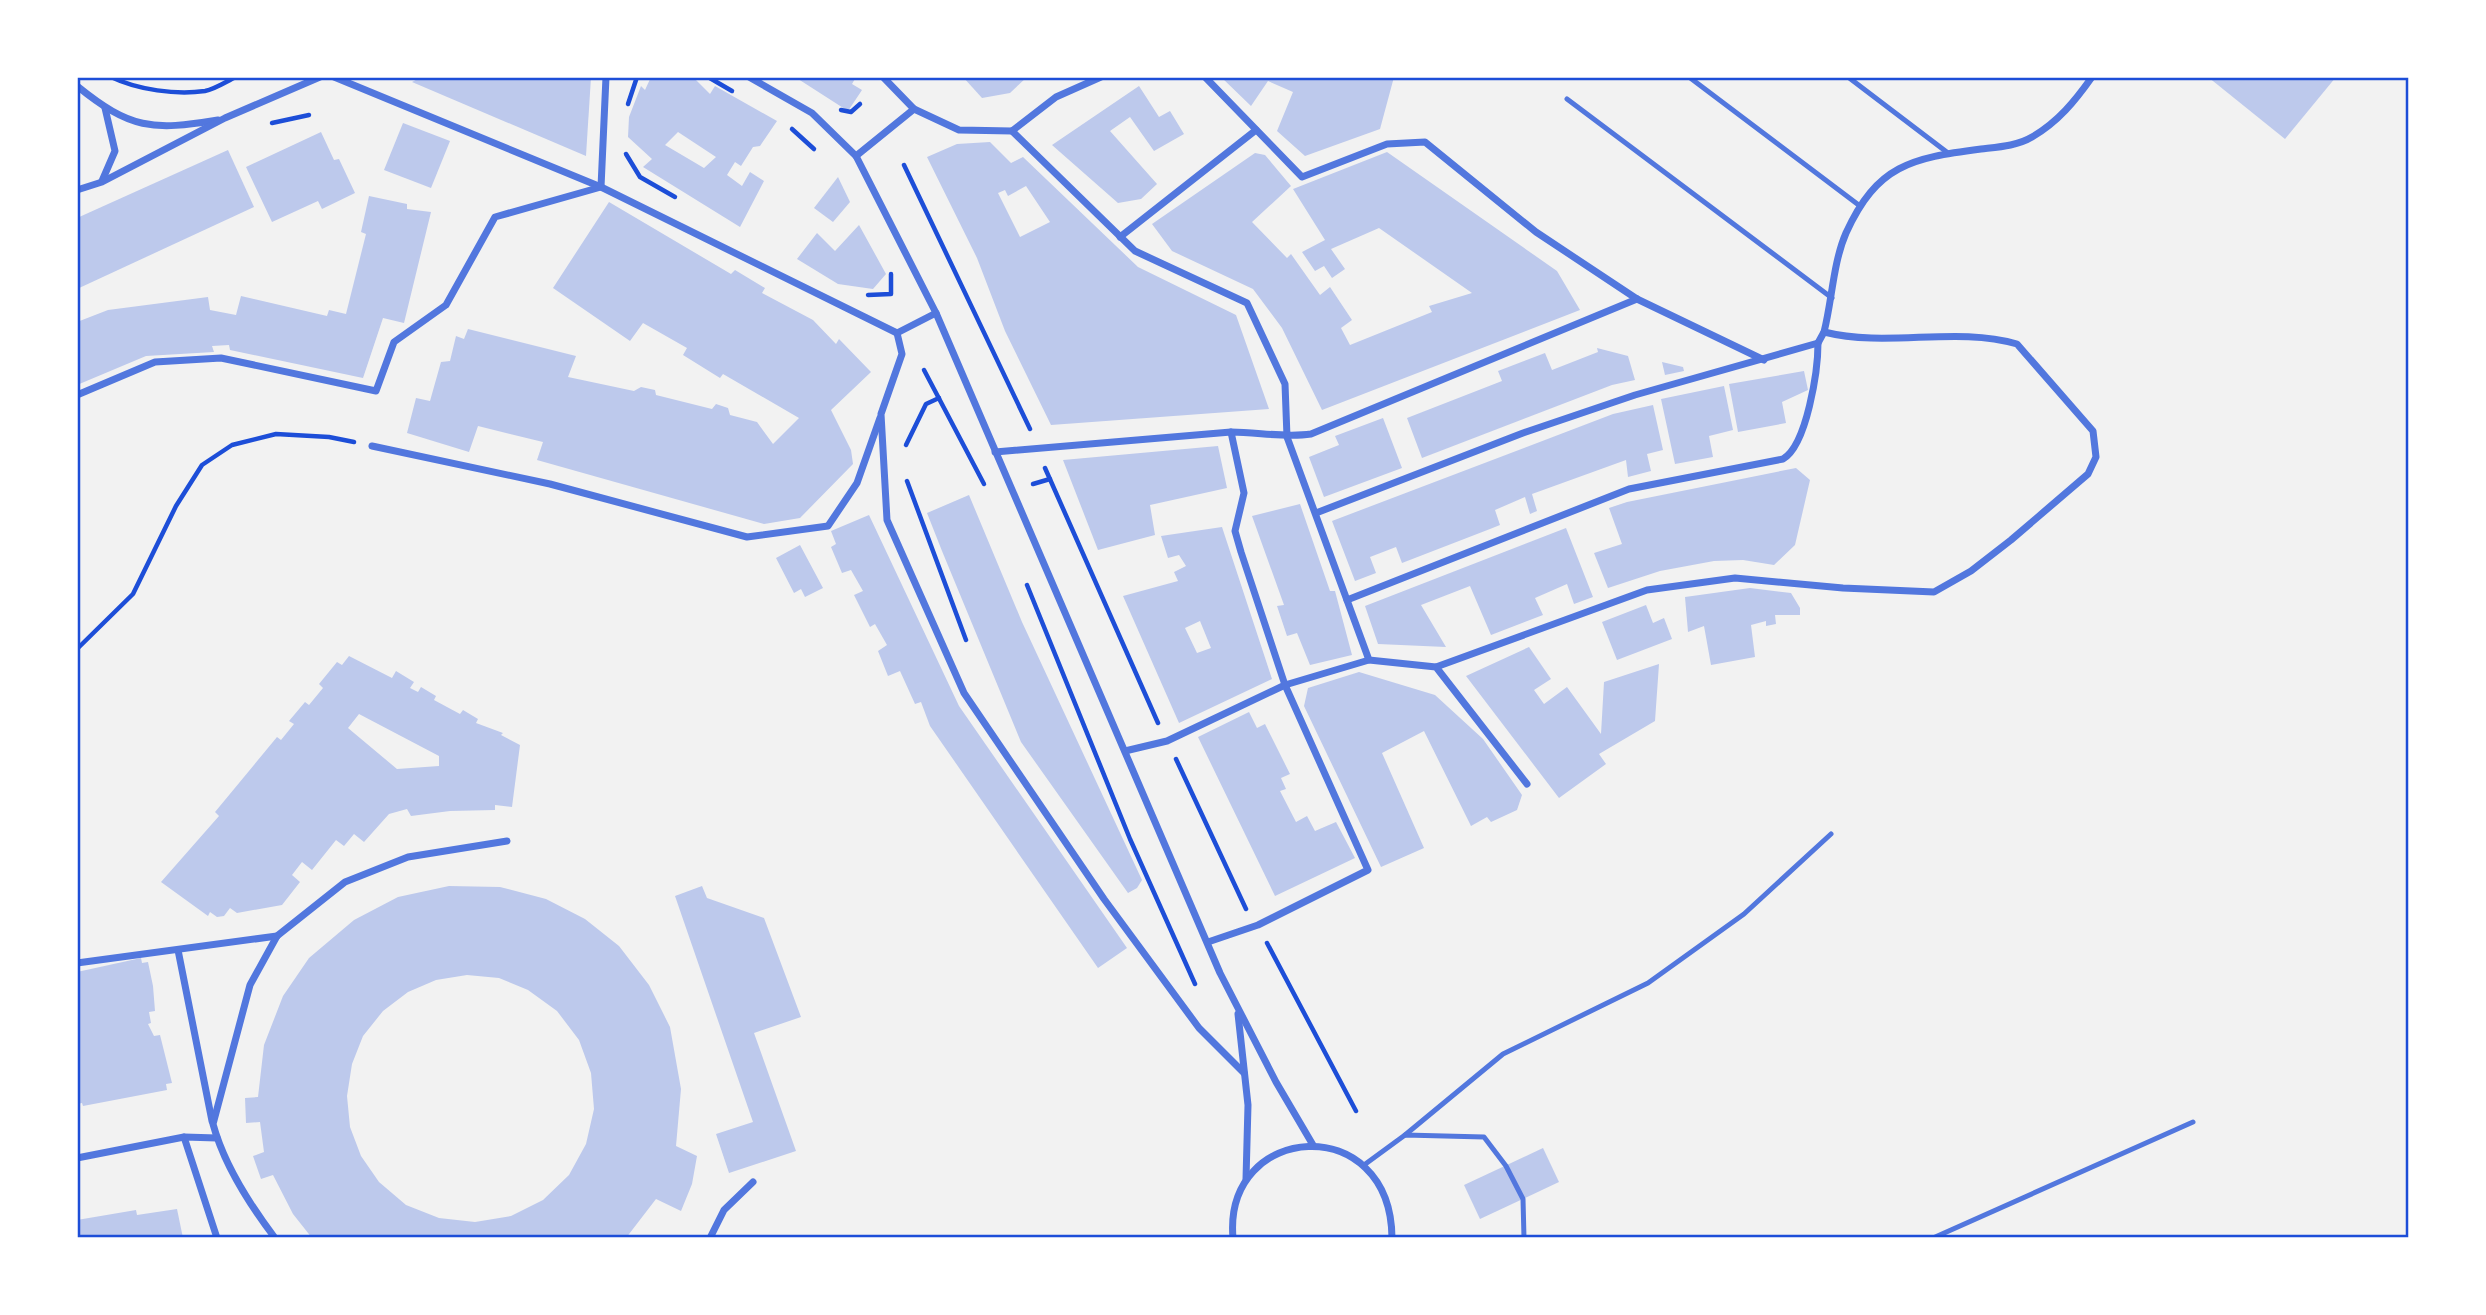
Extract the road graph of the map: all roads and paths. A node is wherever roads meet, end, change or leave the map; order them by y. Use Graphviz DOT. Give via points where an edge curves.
graph roads {
  1 [pos="111,77"];
  2 [pos="236,77"];
  3 [pos="320,77"];
  4 [pos="334,77"];
  5 [pos="606,77"];
  6 [pos="637,77"];
  7 [pos="708,77"];
  8 [pos="750,77"];
  9 [pos="883,77"];
  10 [pos="1101,77"];
  11 [pos="1205,77"];
  12 [pos="1689,77"];
  13 [pos="1848,77"];
  14 [pos="2092,77"];
  15 [pos="77,86"];
  16 [pos="740,95"];
  17 [pos="1567,100"];
  18 [pos="105,108"];
  19 [pos="626,108"];
  20 [pos="914,109"];
  21 [pos="225,118"];
  22 [pos="783,120"];
  23 [pos="1256,130"];
  24 [pos="1012,131"];
  25 [pos="626,146"];
  26 [pos="1948,153"];
  27 [pos="823,156"];
  28 [pos="856,156"];
  29 [pos="904,164"];
  30 [pos="102,182"];
  31 [pos="601,187"];
  32 [pos="77,190"];
  33 [pos="687,204"];
  34 [pos="1860,206"];
  35 [pos="1120,237"];
  36 [pos="887,264"];
  37 [pos="858,295"];
  38 [pos="1832,298"];
  39 [pos="1637,299"];
  40 [pos="936,313"];
  41 [pos="1824,332"];
  42 [pos="897,333"];
  43 [pos="1818,343"];
  44 [pos="1765,360"];
  45 [pos="924,370"];
  46 [pos="77,395"];
  47 [pos="939,398"];
  48 [pos="881,414"];
  49 [pos="1030,429"];
  50 [pos="1231,432"];
  51 [pos="1287,437"];
  52 [pos="372,446"];
  53 [pos="906,451"];
  54 [pos="995,452"];
  55 [pos="1045,468"];
  56 [pos="905,473"];
  57 [pos="1050,479"];
  58 [pos="1028,486"];
  59 [pos="987,489"];
  60 [pos="1316,513"];
  61 [pos="1024,576"];
  62 [pos="1347,600"];
  63 [pos="969,648"];
  64 [pos="77,649"];
  65 [pos="1369,660"];
  66 [pos="1436,667"];
  67 [pos="1285,685"];
  68 [pos="1167,741"];
  69 [pos="1125,751"];
  70 [pos="1527,784"];
  71 [pos="1831,834"];
  72 [pos="507,841"];
  73 [pos="1258,925"];
  74 [pos="277,936"];
  75 [pos="1208,942"];
  76 [pos="178,950"];
  77 [pos="77,963"];
  78 [pos="1187,983"];
  79 [pos="1237,1010"];
  80 [pos="1244,1073"];
  81 [pos="1356,1111"];
  82 [pos="2193,1122"];
  83 [pos="213,1124"];
  84 [pos="1405,1135"];
  85 [pos="184,1138"];
  86 [pos="217,1138"];
  87 [pos="1314,1145"];
  88 [pos="77,1158"];
  89 [pos="1364,1165"];
  90 [pos="1246,1179"];
  91 [pos="753,1182"];
  92 [pos="217,1238"];
  93 [pos="275,1238"];
  94 [pos="710,1238"];
  95 [pos="1233,1238"];
  96 [pos="1392,1238"];
  97 [pos="1524,1238"];
  98 [pos="1933,1238"];
  1 -- 2 [label="path" via="127,85 169,91 208,91"];
  3 -- 21 [label="street"];
  4 -- 31 [label="street"];
  5 -- 31 [label="street"];
  6 -- 19 [label="path"];
  7 -- 16 [label="path"];
  8 -- 28 [label="street" via="812,113"];
  9 -- 20 [label="street"];
  10 -- 24 [label="street" via="1056,97"];
  11 -- 23 [label="street"];
  12 -- 34 [label="lane"];
  13 -- 26 [label="lane"];
  14 -- 26 [label="street" via="2071,107 2032,138"];
  15 -- 18 [label="street"];
  17 -- 38 [label="lane"];
  18 -- 21 [label="street" via="144,126 171,128"];
  18 -- 30 [label="street" via="115,150"];
  20 -- 24 [label="street" via="960,130"];
  20 -- 28 [label="street"];
  21 -- 30 [label="street"];
  22 -- 27 [label="path"];
  23 -- 35 [label="street"];
  23 -- 39 [label="street" via="1302,177 1387,144 1425,142 1536,232"];
  24 -- 35 [label="street"];
  25 -- 33 [label="path" via="625,158 640,177"];
  26 -- 34 [label="street" via="1903,165 1879,181"];
  28 -- 40 [label="street"];
  29 -- 49 [label="path"];
  30 -- 32 [label="street"];
  31 -- 42 [label="street"];
  31 -- 46 [label="street" via="495,217 446,305 394,342 376,391 221,358 155,362"];
  34 -- 38 [label="street" via="1845,236"];
  35 -- 51 [label="street" via="1135,251 1247,303 1285,384"];
  36 -- 37 [label="path" via="892,275 891,294"];
  38 -- 41 [label="street"];
  39 -- 44 [label="street"];
  39 -- 51 [label="street" via="1311,434"];
  40 -- 42 [label="street"];
  40 -- 54 [label="street"];
  41 -- 43 [label="street"];
  41 -- 66 [label="street" via="1865,339 1967,337 2017,344 2094,431 2096,457 2088,474 2011,541 1934,592 1735,578 1660,588"];
  42 -- 48 [label="street" via="902,354"];
  43 -- 44 [label="street"];
  43 -- 62 [label="street" via="1815,387 1793,450 1783,459 1629,489"];
  44 -- 60 [label="street" via="1635,395 1523,433"];
  45 -- 47 [label="path"];
  47 -- 53 [label="path" via="926,404 906,440"];
  47 -- 59 [label="path"];
  48 -- 52 [label="street" via="857,483 828,526 747,537 551,484"];
  48 -- 80 [label="street" via="887,520 964,693 1199,1028"];
  50 -- 51 [label="street"];
  50 -- 54 [label="street"];
  50 -- 67 [label="street" via="1244,493 1235,530"];
  51 -- 60 [label="street"];
  52 -- 64 [label="path" via="329,437 276,434 232,445 202,465 176,506 133,594"];
  54 -- 69 [label="street"];
  55 -- 57 [label="path"];
  56 -- 63 [label="path"];
  57 -- 58 [label="path"];
  57 -- 68 [label="path"];
  60 -- 62 [label="street"];
  61 -- 78 [label="path" via="1130,839 1195,984"];
  62 -- 65 [label="street"];
  65 -- 66 [label="street"];
  65 -- 67 [label="street"];
  66 -- 70 [label="street"];
  67 -- 68 [label="street"];
  67 -- 73 [label="street" via="1368,870"];
  68 -- 69 [label="street"];
  68 -- 73 [label="path" via="1243,906"];
  69 -- 75 [label="street"];
  71 -- 84 [label="lane" via="1744,914 1648,983 1503,1054"];
  72 -- 74 [label="street" via="408,857 345,882"];
  73 -- 75 [label="street"];
  73 -- 81 [label="path"];
  74 -- 76 [label="street"];
  74 -- 83 [label="street" via="250,985"];
  75 -- 79 [label="street"];
  76 -- 77 [label="street"];
  76 -- 83 [label="street"];
  79 -- 80 [label="street"];
  79 -- 87 [label="street"];
  80 -- 90 [label="street"];
  82 -- 98 [label="lane"];
  83 -- 86 [label="street"];
  84 -- 89 [label="lane"];
  84 -- 97 [label="lane" via="1484,1138 1523,1199"];
  85 -- 86 [label="street"];
  85 -- 88 [label="street"];
  85 -- 92 [label="street"];
  86 -- 93 [label="street" via="252,1208"];
  87 -- 89 [label="street" via="1341,1151"];
  87 -- 90 [label="street" via="1288,1149 1264,1161"];
  89 -- 96 [label="street" via="1387,1199"];
  90 -- 95 [label="street" via="1231,1221"];
  91 -- 94 [label="street" via="724,1210"];
}
